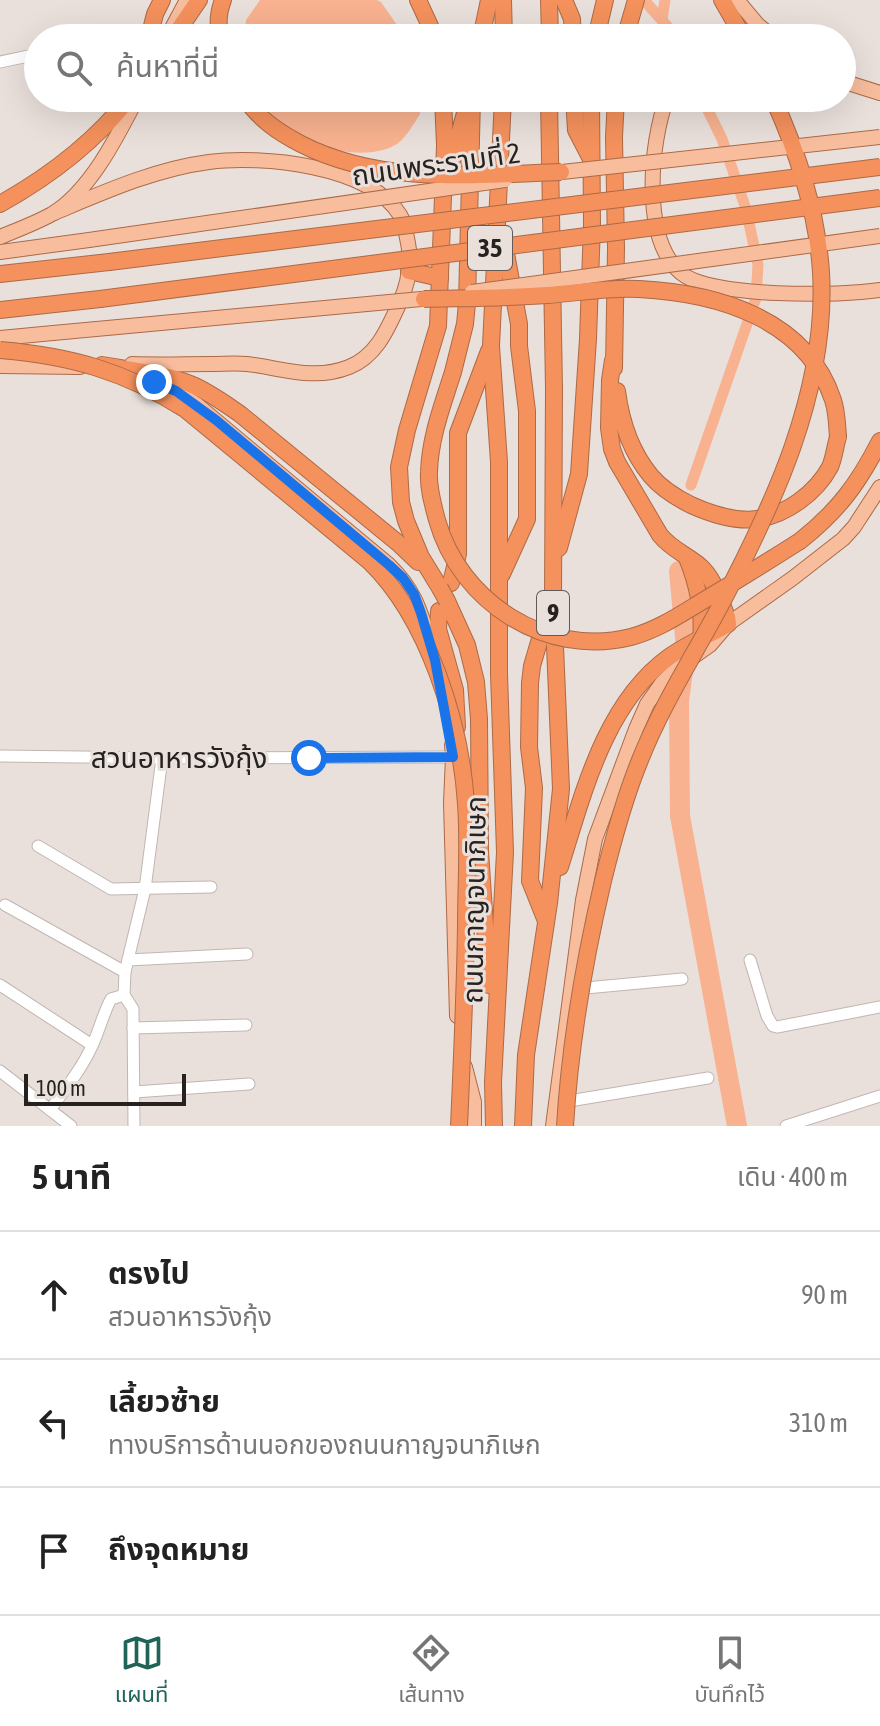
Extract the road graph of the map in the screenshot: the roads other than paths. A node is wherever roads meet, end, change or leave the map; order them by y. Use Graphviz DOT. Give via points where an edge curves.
graph roads {
  1 [pos="162,0"];
  2 [pos="187,0"];
  3 [pos="199,0"];
  4 [pos="223,0"];
  5 [pos="418,0"];
  6 [pos="489,0"];
  7 [pos="503,0"];
  8 [pos="549,0"];
  9 [pos="564,0"];
  10 [pos="605,0"];
  11 [pos="722,0"];
  12 [pos="737,0"];
  13 [pos="635,2"];
  14 [pos="152,24"];
  15 [pos="176,24"];
  16 [pos="181,24"];
  17 [pos="218,24"];
  18 [pos="429,24"];
  19 [pos="484,24"];
  20 [pos="504,24"];
  21 [pos="550,24"];
  22 [pos="572,24"];
  23 [pos="599,24"];
  24 [pos="629,24"];
  25 [pos="736,24"];
  26 [pos="757,24"];
  27 [pos="24,57"];
  28 [pos="0,62"];
  29 [pos="856,86"];
  30 [pos="880,93"];
  31 [pos="119,112"];
  32 [pos="129,112"];
  33 [pos="255,112"];
  34 [pos="444,112"];
  35 [pos="467,112"];
  36 [pos="471,112"];
  37 [pos="502,112"];
  38 [pos="549,112"];
  39 [pos="575,112"];
  40 [pos="591,112"];
  41 [pos="615,112"];
  42 [pos="662,112"];
  43 [pos="779,112"];
  44 [pos="128,115"];
  45 [pos="880,137"];
  46 [pos="591,158"];
  47 [pos="880,167"];
  48 [pos="561,172"];
  49 [pos="443,193"];
  50 [pos="880,198"];
  51 [pos="0,204"];
  52 [pos="498,209"];
  53 [pos="54,213"];
  54 [pos="592,224"];
  55 [pos="880,236"];
  56 [pos="0,237"];
  57 [pos="616,248"];
  58 [pos="0,252"];
  59 [pos="409,271"];
  60 [pos="0,274"];
  61 [pos="440,278"];
  62 [pos="880,290"];
  63 [pos="424,299"];
  64 [pos="0,310"];
  65 [pos="0,338"];
  66 [pos="491,346"];
  67 [pos="0,350"];
  68 [pos="613,360"];
  69 [pos="86,362"];
  70 [pos="0,366"];
  71 [pos="880,441"];
  72 [pos="880,487"];
  73 [pos="693,561"];
  74 [pos="554,569"];
  75 [pos="499,580"];
  76 [pos="442,592"];
  77 [pos="553,598"];
  78 [pos="728,624"];
  79 [pos="703,642"];
  80 [pos="453,755"];
  81 [pos="0,756"];
  82 [pos="162,758"];
  83 [pos="38,846"];
  84 [pos="211,887"];
  85 [pos="145,889"];
  86 [pos="549,903"];
  87 [pos="5,905"];
  88 [pos="546,923"];
  89 [pos="247,954"];
  90 [pos="750,960"];
  91 [pos="126,966"];
  92 [pos="682,979"];
  93 [pos="0,985"];
  94 [pos="570,990"];
  95 [pos="124,995"];
  96 [pos="880,1007"];
  97 [pos="246,1025"];
  98 [pos="133,1028"];
  99 [pos="92,1045"];
  100 [pos="0,1071"];
  101 [pos="708,1078"];
  102 [pos="493,1082"];
  103 [pos="249,1084"];
  104 [pos="134,1092"];
  105 [pos="880,1096"];
  106 [pos="555,1103"];
  107 [pos="50,1110"];
  108 [pos="71,1126"];
  109 [pos="134,1126"];
  110 [pos="459,1126"];
  111 [pos="474,1126"];
  112 [pos="494,1126"];
  113 [pos="523,1126"];
  114 [pos="553,1126"];
  115 [pos="565,1126"];
  116 [pos="786,1126"];
  1 -- 14 [label="highway"];
  2 -- 15 [label="main road"];
  3 -- 16 [label="highway"];
  4 -- 17 [label="highway"];
  5 -- 18 [label="highway"];
  6 -- 19 [label="highway"];
  7 -- 20 [label="highway"];
  8 -- 21 [label="highway"];
  9 -- 22 [label="highway"];
  10 -- 23 [label="highway"];
  11 -- 25 [label="highway"];
  12 -- 26 [label="main road"];
  13 -- 24 [label="highway"];
  27 -- 28 [label="street"];
  29 -- 30 [label="main road"];
  31 -- 51 [label="highway" via="45,177"];
  32 -- 44 [label="highway"];
  33 -- 48 [label="highway, bridge" via="318,153 375,168 431,176"];
  34 -- 49 [label="highway"];
  35 -- 49 [label="highway"];
  36 -- 71 [label="highway, bridge" via="465,324 428,475 441,534 453,560 504,613 561,638 628,638 656,629 822,523 854,487"];
  37 -- 52 [label="highway, ถนนกาญจนาภิเษก / 9"];
  38 -- 74 [label="highway, ถนนกาญจนาภิเษก / 9"];
  39 -- 46 [label="highway" via="579,140"];
  40 -- 46 [label="highway"];
  41 -- 57 [label="highway"];
  42 -- 62 [label="main road" via="653,197 665,249 683,275 702,284 746,291"];
  43 -- 115 [label="highway, bridge" via="802,172 818,248 821,316 813,371 794,439 764,514 658,717 630,785 581,981"];
  44 -- 53 [label="main road" via="95,171"];
  45 -- 48 [label="main road, ถนนพระรามที่ 2 / 35, bridge"];
  46 -- 54 [label="highway"];
  47 -- 60 [label="highway, ถนนพระรามที่ 2 / 35, bridge"];
  48 -- 58 [label="main road, ถนนพระรามที่ 2 / 35, bridge"];
  49 -- 61 [label="highway"];
  50 -- 64 [label="highway, 35, bridge"];
  52 -- 66 [label="highway, ถนนกาญจนาภิเษก / 9"];
  52 -- 75 [label="highway, ถนนกาญจนาภิเษก" via="519,324 527,411 527,519"];
  53 -- 56 [label="main road"];
  53 -- 59 [label="main road" via="180,167 241,159 298,164 348,177 386,198 405,229"];
  54 -- 57 [label="highway"];
  54 -- 74 [label="highway" via="579,474"];
  55 -- 63 [label="main road, 35, bridge"];
  57 -- 68 [label="highway"];
  59 -- 61 [label="highway"];
  59 -- 69 [label="main road" via="382,338 368,356 349,367 301,374 246,364"];
  61 -- 76 [label="highway" via="438,326 399,467 401,502 412,539"];
  63 -- 65 [label="main road, 35, bridge"];
  63 -- 68 [label="highway, bridge" via="636,289 695,295 749,311 777,326 816,365 834,403 838,437 831,465 816,487 779,513 734,519 706,512 652,478 631,446"];
  66 -- 75 [label="highway, ถนนกาญจนาภิเษก / 9" via="499,462"];
  66 -- 76 [label="highway" via="458,433 458,554"];
  67 -- 110 [label="highway, bridge" via="98,367 174,402 355,549 399,596 442,688 467,807"];
  68 -- 73 [label="highway" via="609,428 617,462 660,535"];
  69 -- 70 [label="main road"];
  69 -- 76 [label="highway" via="165,376 215,397 398,543"];
  70 -- 80 [label="main road" via="97,369 176,391 361,540 414,594 435,660"];
  72 -- 78 [label="main road" via="843,539"];
  73 -- 78 [label="highway" via="712,582"];
  73 -- 79 [label="highway"];
  74 -- 77 [label="highway, ถนนกาญจนาภิเษก / 9"];
  75 -- 102 [label="highway, ถนนกาญจนาภิเษก / 9" via="505,852"];
  76 -- 80 [label="highway" via="438,629 458,723"];
  76 -- 102 [label="highway" via="467,645 476,682"];
  77 -- 86 [label="highway, ถนนกาญจนาภิเษก / 9" via="561,789"];
  77 -- 88 [label="highway, ถนนกาญจนาภิเษก / 9" via="530,683 530,881"];
  78 -- 79 [label="highway"];
  79 -- 86 [label="highway" via="670,656 626,701 604,739"];
  79 -- 94 [label="main road, bridge" via="662,683 636,729 595,839"];
  80 -- 82 [label="street, สวนอาหารวังกุ้ง"];
  80 -- 111 [label="main road" via="457,1037 474,1102"];
  81 -- 82 [label="street, สวนอาหารวังกุ้ง"];
  82 -- 85 [label="street"];
  83 -- 85 [label="street" via="111,889"];
  84 -- 85 [label="street"];
  85 -- 91 [label="street"];
  86 -- 88 [label="highway, ถนนกาญจนาภิเษก / 9"];
  87 -- 91 [label="street"];
  88 -- 113 [label="highway, ถนนกาญจนาภิเษก / 9" via="526,1055"];
  89 -- 91 [label="street"];
  90 -- 96 [label="street" via="773,1026"];
  91 -- 95 [label="street"];
  92 -- 94 [label="street"];
  93 -- 99 [label="street"];
  94 -- 106 [label="main road"];
  95 -- 98 [label="street" via="133,1009"];
  95 -- 99 [label="street" via="111,999"];
  97 -- 98 [label="street"];
  98 -- 104 [label="street"];
  99 -- 107 [label="street"];
  100 -- 107 [label="street"];
  101 -- 106 [label="street"];
  102 -- 112 [label="highway, ถนนกาญจนาภิเษก / 9"];
  103 -- 104 [label="street"];
  104 -- 109 [label="street"];
  105 -- 116 [label="street"];
  106 -- 114 [label="main road"];
  107 -- 108 [label="street"];
}
